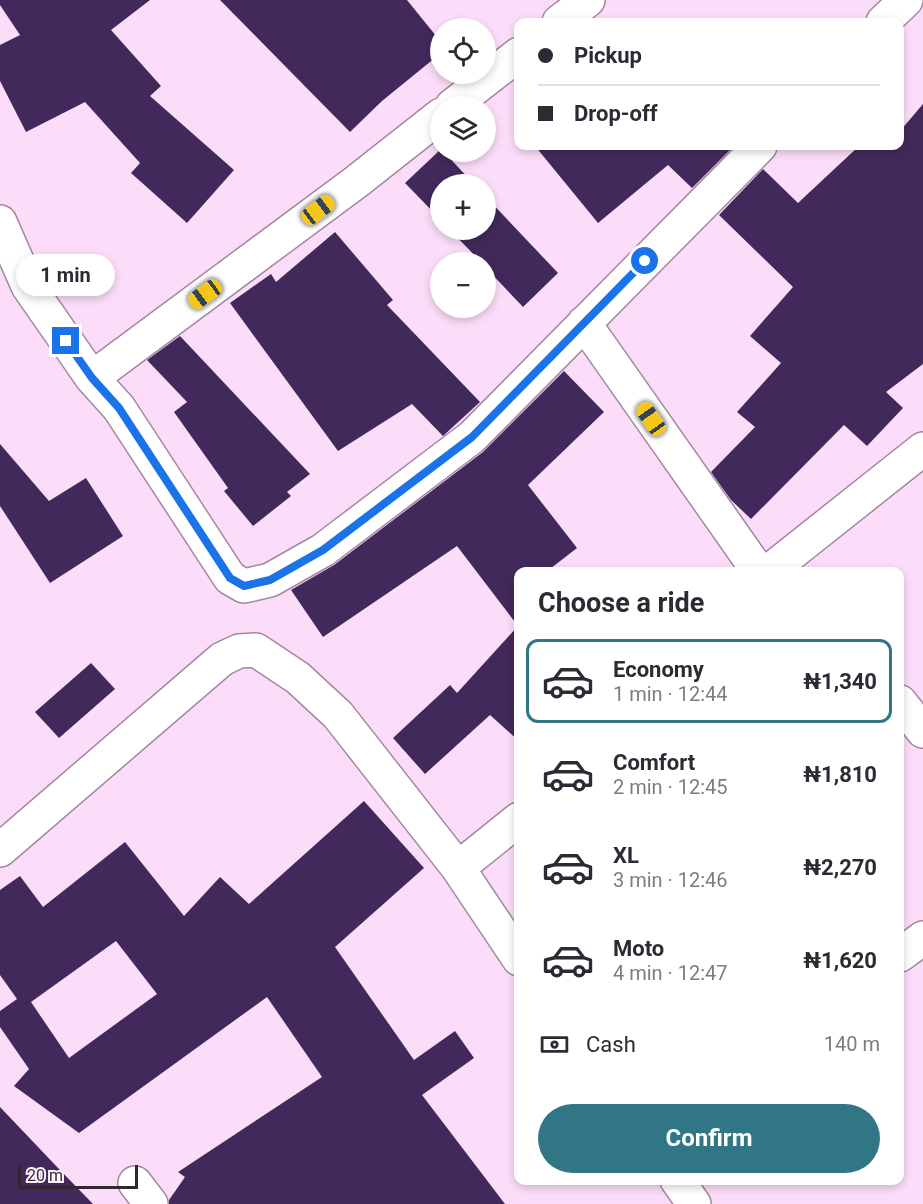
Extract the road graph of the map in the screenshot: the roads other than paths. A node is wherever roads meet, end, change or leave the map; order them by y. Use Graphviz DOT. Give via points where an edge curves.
graph roads {
  1 [pos="588,0"];
  2 [pos="906,0"];
  3 [pos="564,18"];
  4 [pos="888,18"];
  5 [pos="514,58"];
  6 [pos="465,96"];
  7 [pos="430,125"];
  8 [pos="756,150"];
  9 [pos="0,222"];
  10 [pos="584,323"];
  11 [pos="92,378"];
  12 [pos="923,448"];
  13 [pos="755,567"];
  14 [pos="774,567"];
  15 [pos="904,707"];
  16 [pos="923,731"];
  17 [pos="514,823"];
  18 [pos="0,850"];
  19 [pos="458,868"];
  20 [pos="923,938"];
  21 [pos="514,952"];
  22 [pos="904,952"];
  23 [pos="680,1185"];
  24 [pos="694,1204"];
  1 -- 3 [label="street"];
  2 -- 4 [label="street"];
  5 -- 6 [label="street"];
  7 -- 11 [label="street"];
  8 -- 10 [label="street"];
  9 -- 11 [label="street" via="28,286"];
  10 -- 11 [label="street" via="472,437 323,550 270,580 244,586 230,578 119,408"];
  10 -- 13 [label="street"];
  12 -- 14 [label="street"];
  15 -- 16 [label="street"];
  17 -- 19 [label="street"];
  18 -- 19 [label="street" via="222,659 239,651 256,650 298,678 338,715"];
  19 -- 21 [label="street"];
  20 -- 22 [label="street"];
  23 -- 24 [label="street"];
}
